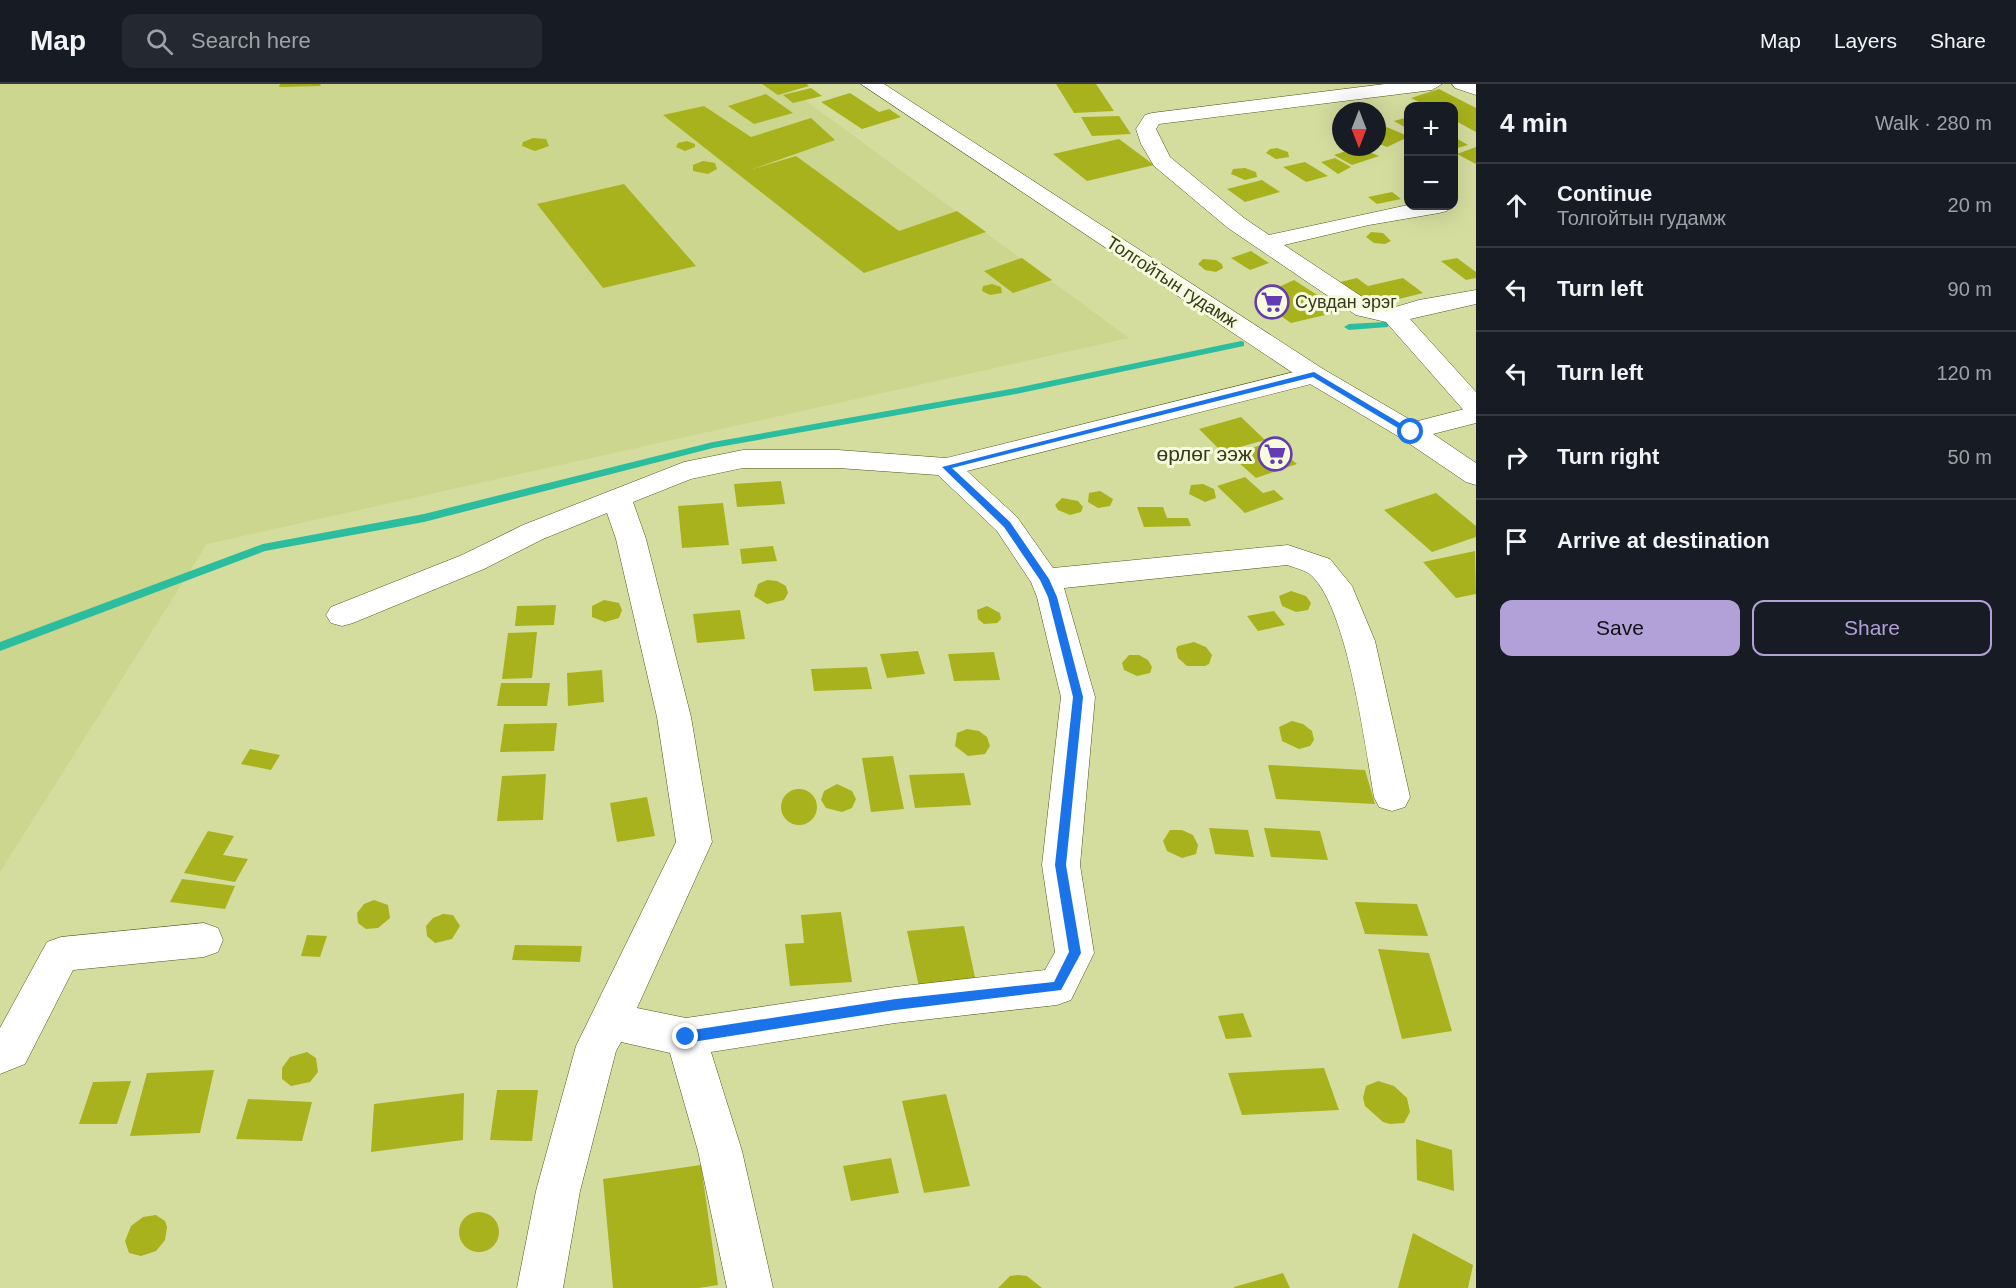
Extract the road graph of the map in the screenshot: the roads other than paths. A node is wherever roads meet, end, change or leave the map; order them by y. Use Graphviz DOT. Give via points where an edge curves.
graph roads {
  1 [pos="871,84"];
  2 [pos="1432,84"];
  3 [pos="1461,84"];
  4 [pos="1476,89"];
  5 [pos="1416,210"];
  6 [pos="1263,243"];
  7 [pos="1476,297"];
  8 [pos="1394,316"];
  9 [pos="1314,375"];
  10 [pos="1476,408"];
  11 [pos="1476,414"];
  12 [pos="1411,432"];
  13 [pos="946,467"];
  14 [pos="1476,476"];
  15 [pos="617,498"];
  16 [pos="1045,579"];
  17 [pos="342,615"];
  18 [pos="1392,797"];
  19 [pos="204,940"];
  20 [pos="611,1021"];
  21 [pos="686,1037"];
  22 [pos="0,1055"];
  23 [pos="540,1288"];
  24 [pos="750,1288"];
  1 -- 9 [label="street, Толгойтын гудамж"];
  2 -- 6 [label="street" via="1152,119 1146,129 1162,160"];
  3 -- 4 [label="street"];
  5 -- 6 [label="street"];
  6 -- 8 [label="street" via="1365,310"];
  7 -- 8 [label="street" via="1419,306"];
  8 -- 10 [label="street"];
  9 -- 12 [label="street, Толгойтын гудамж"];
  9 -- 13 [label="street"];
  11 -- 12 [label="street"];
  12 -- 14 [label="street, Толгойтын гудамж"];
  13 -- 15 [label="street" via="838,459 743,459 684,471"];
  13 -- 16 [label="street" via="1007,525"];
  15 -- 17 [label="street"];
  15 -- 20 [label="street" via="632,539 674,717 694,842"];
  16 -- 18 [label="street" via="1288,555 1322,568 1341,592 1358,637"];
  16 -- 21 [label="street" via="1078,697 1061,865 1075,953 1057,987 896,1005"];
  19 -- 22 [label="street" via="61,954 10,1050"];
  20 -- 21 [label="street"];
  20 -- 23 [label="street" via="597,1046 558,1191"];
  21 -- 24 [label="street" via="720,1151"];
}
